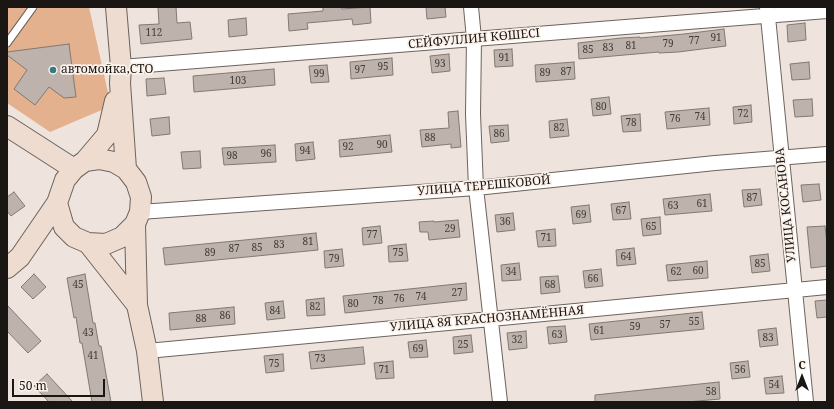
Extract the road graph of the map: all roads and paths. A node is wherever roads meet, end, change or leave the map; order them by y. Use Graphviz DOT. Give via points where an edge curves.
graph roads {
  1 [pos="33,7"];
  2 [pos="116,7"];
  3 [pos="472,7"];
  4 [pos="768,11"];
  5 [pos="827,11"];
  6 [pos="474,39"];
  7 [pos="7,43"];
  8 [pos="120,75"];
  9 [pos="7,126"];
  10 [pos="827,154"];
  11 [pos="781,158"];
  12 [pos="79,165"];
  13 [pos="126,169"];
  14 [pos="476,188"];
  15 [pos="57,203"];
  16 [pos="137,218"];
  17 [pos="88,243"];
  18 [pos="7,268"];
  19 [pos="827,287"];
  20 [pos="795,290"];
  21 [pos="137,305"];
  22 [pos="491,319"];
  23 [pos="147,351"];
  24 [pos="153,402"];
  25 [pos="500,402"];
  26 [pos="806,402"];
  1 -- 7 [label="lane"];
  2 -- 8 [label="main road"];
  3 -- 6 [label="street"];
  4 -- 5 [label="street, СЕЙФУЛЛИН КӨШЕСІ"];
  4 -- 6 [label="street, СЕЙФУЛЛИН КӨШЕСІ"];
  4 -- 11 [label="street, УЛИЦА КОСАНОВА"];
  6 -- 8 [label="street, СЕЙФУЛЛИН КӨШЕСІ"];
  6 -- 14 [label="street" via="473,114"];
  8 -- 12 [label="main road" via="107,135"];
  8 -- 13 [label="main road"];
  9 -- 12 [label="main road"];
  10 -- 11 [label="street, УЛИЦА ТЕРЕШКОВОЙ"];
  11 -- 14 [label="street, УЛИЦА ТЕРЕШКОВОЙ"];
  11 -- 20 [label="street, УЛИЦА КОСАНОВА"];
  12 -- 13 [label="main road" via="99,159 114,162"];
  12 -- 15 [label="main road" via="64,180"];
  13 -- 16 [label="main road" via="136,182 141,197"];
  14 -- 16 [label="street, УЛИЦА ТЕРЕШКОВОЙ"];
  14 -- 22 [label="street"];
  15 -- 17 [label="main road" via="64,227 74,237"];
  15 -- 18 [label="main road" via="20,257"];
  16 -- 17 [label="main road" via="122,237 106,244"];
  16 -- 21 [label="main road"];
  17 -- 21 [label="main road"];
  19 -- 20 [label="street, УЛИЦА 8Я КРАСНОЗНАМЁННАЯ"];
  20 -- 22 [label="street, УЛИЦА 8Я КРАСНОЗНАМЁННАЯ"];
  20 -- 26 [label="street, УЛИЦА КОСАНОВА"];
  21 -- 23 [label="main road"];
  22 -- 23 [label="street, УЛИЦА 8Я КРАСНОЗНАМЁННАЯ"];
  22 -- 25 [label="street"];
  23 -- 24 [label="main road"];
}
